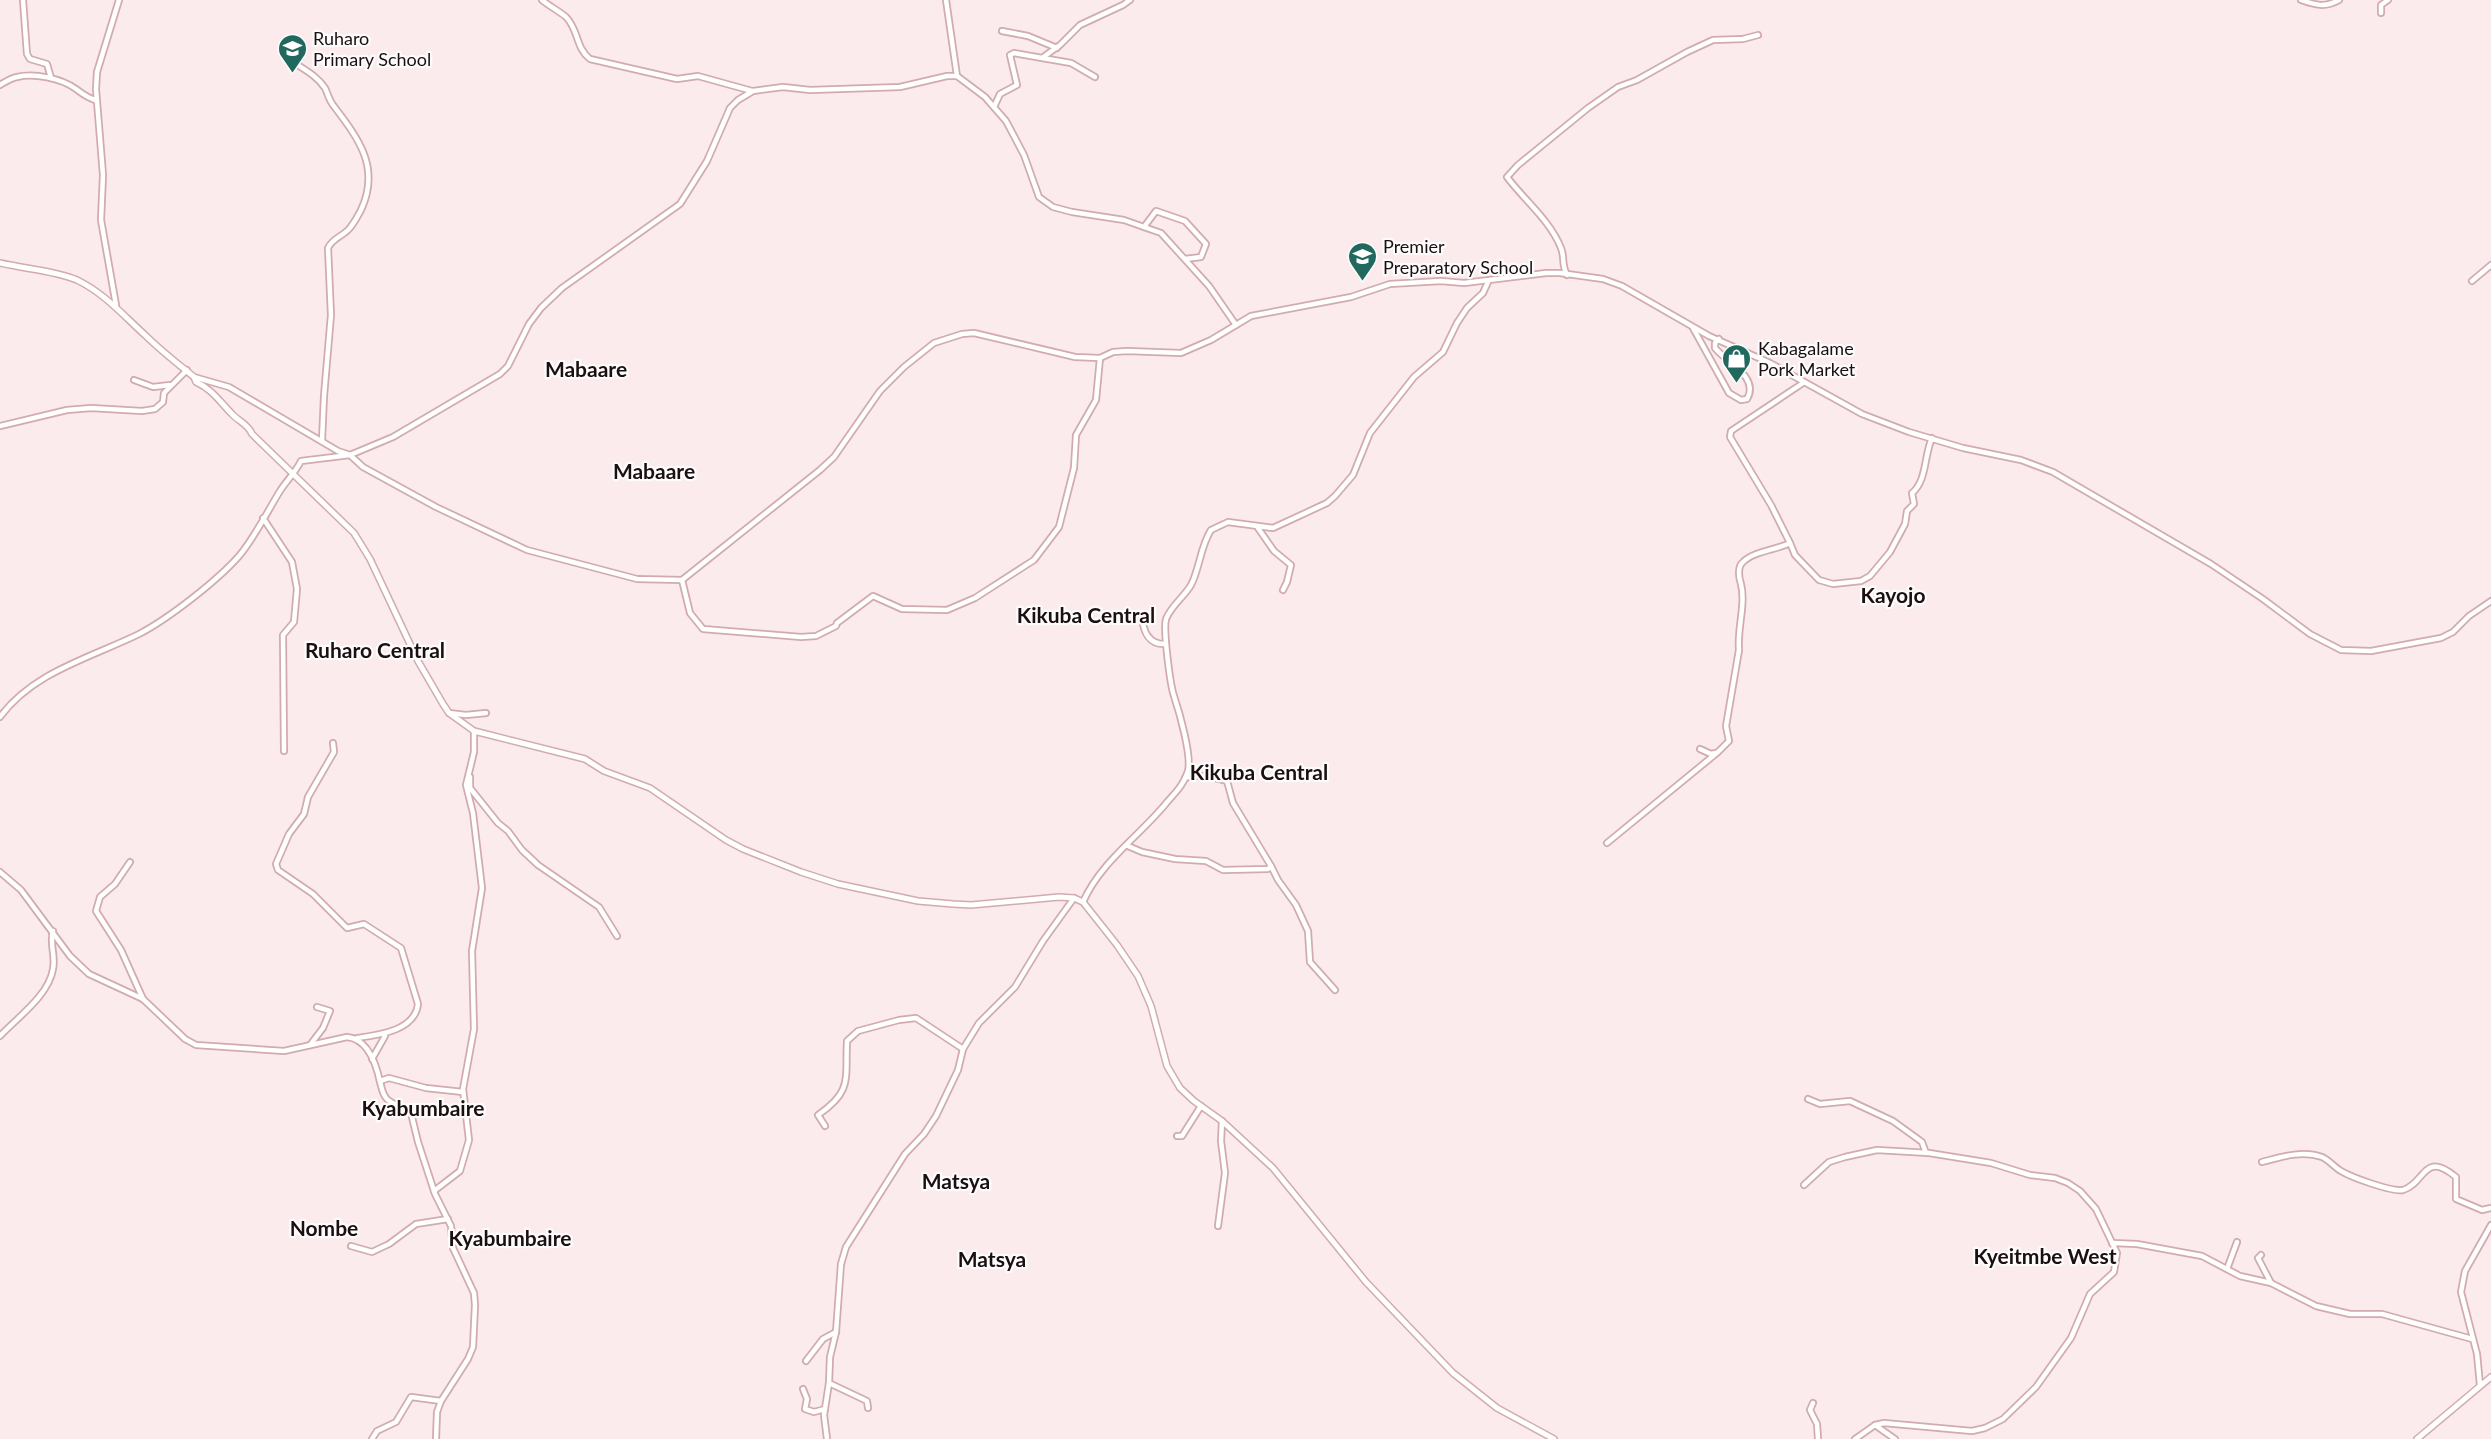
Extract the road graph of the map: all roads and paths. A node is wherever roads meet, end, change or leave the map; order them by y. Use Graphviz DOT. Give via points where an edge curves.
graph roads {
  1 [pos="23,0"];
  2 [pos="120,0"];
  3 [pos="542,0"];
  4 [pos="946,0"];
  5 [pos="1130,0"];
  6 [pos="2301,0"];
  7 [pos="2338,0"];
  8 [pos="2388,0"];
  9 [pos="2381,13"];
  10 [pos="1002,31"];
  11 [pos="1758,35"];
  12 [pos="1057,48"];
  13 [pos="1042,57"];
  14 [pos="293,62"];
  15 [pos="957,76"];
  16 [pos="1095,77"];
  17 [pos="51,78"];
  18 [pos="0,85"];
  19 [pos="753,91"];
  20 [pos="95,100"];
  21 [pos="994,106"];
  22 [pos="1144,228"];
  23 [pos="1185,259"];
  24 [pos="0,263"];
  25 [pos="2491,265"];
  26 [pos="1567,275"];
  27 [pos="2472,281"];
  28 [pos="1488,282"];
  29 [pos="116,305"];
  30 [pos="1236,325"];
  31 [pos="1691,325"];
  32 [pos="1719,339"];
  33 [pos="1100,358"];
  34 [pos="187,370"];
  35 [pos="194,376"];
  36 [pos="134,380"];
  37 [pos="1803,383"];
  38 [pos="170,385"];
  39 [pos="0,426"];
  40 [pos="1932,438"];
  41 [pos="322,441"];
  42 [pos="350,455"];
  43 [pos="295,474"];
  44 [pos="263,518"];
  45 [pos="1258,528"];
  46 [pos="1790,543"];
  47 [pos="682,580"];
  48 [pos="1283,590"];
  49 [pos="2491,601"];
  50 [pos="1142,616"];
  51 [pos="1166,644"];
  52 [pos="486,712"];
  53 [pos="449,713"];
  54 [pos="0,717"];
  55 [pos="474,731"];
  56 [pos="333,743"];
  57 [pos="1700,749"];
  58 [pos="284,751"];
  59 [pos="1718,752"];
  60 [pos="470,766"];
  61 [pos="1185,778"];
  62 [pos="1607,843"];
  63 [pos="1128,846"];
  64 [pos="130,862"];
  65 [pos="1271,866"];
  66 [pos="0,872"];
  67 [pos="1074,898"];
  68 [pos="1083,902"];
  69 [pos="53,931"];
  70 [pos="617,936"];
  71 [pos="1335,990"];
  72 [pos="143,999"];
  73 [pos="317,1007"];
  74 [pos="386,1034"];
  75 [pos="0,1036"];
  76 [pos="357,1038"];
  77 [pos="310,1045"];
  78 [pos="963,1049"];
  79 [pos="372,1059"];
  80 [pos="380,1080"];
  81 [pos="463,1092"];
  82 [pos="1808,1099"];
  83 [pos="1201,1106"];
  84 [pos="1222,1121"];
  85 [pos="825,1126"];
  86 [pos="1177,1136"];
  87 [pos="1926,1153"];
  88 [pos="2262,1162"];
  89 [pos="1804,1185"];
  90 [pos="434,1191"];
  91 [pos="2491,1208"];
  92 [pos="448,1219"];
  93 [pos="2491,1225"];
  94 [pos="1218,1226"];
  95 [pos="2237,1242"];
  96 [pos="2112,1243"];
  97 [pos="2124,1243"];
  98 [pos="351,1246"];
  99 [pos="2117,1253"];
  100 [pos="2261,1255"];
  101 [pos="2227,1269"];
  102 [pos="2271,1283"];
  103 [pos="836,1332"];
  104 [pos="2472,1340"];
  105 [pos="806,1361"];
  106 [pos="2491,1377"];
  107 [pos="829,1383"];
  108 [pos="2480,1385"];
  109 [pos="802,1389"];
  110 [pos="441,1401"];
  111 [pos="1813,1403"];
  112 [pos="825,1408"];
  113 [pos="868,1408"];
  114 [pos="1875,1425"];
  115 [pos="372,1439"];
  116 [pos="436,1439"];
  117 [pos="827,1439"];
  118 [pos="1554,1439"];
  119 [pos="1818,1439"];
  120 [pos="1855,1439"];
  121 [pos="1896,1439"];
  122 [pos="2417,1439"];
  1 -- 17 [label="street" via="27,54 30,59 47,64"];
  2 -- 20 [label="street" via="97,72"];
  3 -- 19 [label="street" via="566,17 580,51 590,59 678,79 698,76"];
  4 -- 15 [label="street"];
  5 -- 12 [label="street" via="1080,25"];
  6 -- 7 [label="street" via="2317,6"];
  8 -- 9 [label="street" via="2381,5"];
  10 -- 12 [label="street"];
  11 -- 26 [label="street" via="1713,40 1618,87 1507,177 1553,232"];
  12 -- 13 [label="street"];
  13 -- 16 [label="street" via="1071,63"];
  13 -- 21 [label="street" via="1010,55 1017,85 1000,94"];
  14 -- 41 [label="street" via="314,74 326,89 358,138 367,161 365,198 356,220 328,248 331,315"];
  15 -- 19 [label="street" via="900,87 783,87"];
  15 -- 21 [label="street"];
  17 -- 18 [label="street" via="19,76"];
  17 -- 20 [label="street"];
  19 -- 42 [label="street" via="730,108 707,161 680,204 562,288 529,324 500,374 393,437"];
  20 -- 29 [label="street" via="103,175 101,220"];
  21 -- 22 [label="street" via="1017,141 1039,197 1053,207 1124,220"];
  22 -- 23 [label="street" via="1161,233"];
  22 -- 23 [label="street" via="1156,211 1185,221 1206,244 1201,257"];
  23 -- 30 [label="street"];
  24 -- 29 [label="street" via="79,281"];
  25 -- 27 [label="street"];
  26 -- 28 [label="street" via="1546,273"];
  26 -- 31 [label="street" via="1603,279 1622,286"];
  28 -- 30 [label="street" via="1390,284 1351,297 1251,316"];
  28 -- 45 [label="street" via="1457,323 1443,352 1414,377 1370,433 1353,475 1335,496 1279,526"];
  29 -- 34 [label="street"];
  30 -- 33 [label="street" via="1181,353 1127,351"];
  31 -- 32 [label="street"];
  31 -- 32 [label="street" via="1730,393 1747,399 1750,384 1715,348"];
  32 -- 37 [label="street"];
  33 -- 47 [label="street" via="1063,356 974,333 934,344 880,391 827,464"];
  33 -- 47 [label="street" via="1096,400 1076,435 1074,468 1059,527 1034,560 975,598 947,610 930,610 902,609 873,596 836,626 801,638 703,629 690,613"];
  34 -- 35 [label="street"];
  34 -- 38 [label="street"];
  35 -- 41 [label="street" via="229,387"];
  35 -- 43 [label="street"];
  36 -- 38 [label="street" via="153,387"];
  37 -- 40 [label="street" via="1862,414"];
  37 -- 46 [label="street" via="1743,421 1730,436 1772,504"];
  38 -- 39 [label="street" via="163,402 151,410 67,410"];
  40 -- 46 [label="street" via="1922,476 1912,493 1914,504 1890,552 1870,576 1833,584 1819,580 1795,555"];
  40 -- 49 [label="street" via="2021,460 2069,480 2211,564 2310,634 2341,650 2371,651 2440,638"];
  41 -- 42 [label="street"];
  42 -- 43 [label="street" via="306,459"];
  42 -- 47 [label="street" via="401,488 527,550 637,579"];
  43 -- 44 [label="street"];
  43 -- 53 [label="street" via="363,546 418,661"];
  44 -- 54 [label="street" via="235,560 174,611 141,633 51,674 21,694"];
  44 -- 58 [label="street" via="292,562 297,589 294,622 283,635"];
  45 -- 48 [label="street" via="1274,551 1291,565"];
  45 -- 51 [label="street" via="1228,522 1210,530 1191,585 1166,618"];
  46 -- 59 [label="street" via="1757,555 1739,567 1740,650 1726,726 1729,741"];
  50 -- 51 [label="street" via="1149,639"];
  51 -- 61 [label="street" via="1173,693 1188,751"];
  52 -- 53 [label="street"];
  53 -- 55 [label="street"];
  55 -- 60 [label="street"];
  55 -- 67 [label="street" via="585,759 604,771 650,788 743,849 838,884 918,901 953,904"];
  56 -- 74 [label="street" via="334,752 276,866 313,894 345,927 364,924 401,948 417,1010 414,1017"];
  57 -- 59 [label="street" via="1711,754"];
  59 -- 62 [label="street"];
  60 -- 70 [label="street" via="470,788 498,823 538,865 599,907"];
  60 -- 81 [label="street" via="466,785 474,813 482,888 472,951 474,1029"];
  61 -- 63 [label="street" via="1181,788"];
  61 -- 65 [label="street" via="1194,775 1227,781 1233,803"];
  63 -- 65 [label="street" via="1175,859 1206,861 1223,870"];
  63 -- 68 [label="street" via="1091,883"];
  64 -- 72 [label="street" via="100,897 96,911 121,950"];
  65 -- 71 [label="street" via="1308,931 1310,962"];
  66 -- 69 [label="street" via="21,890"];
  67 -- 68 [label="street"];
  67 -- 78 [label="street" via="1022,977 979,1023"];
  68 -- 83 [label="street" via="1138,976 1151,1006 1167,1066 1180,1088"];
  69 -- 72 [label="street" via="70,956 89,974"];
  69 -- 75 [label="street" via="50,940 54,964 49,982"];
  72 -- 77 [label="street" via="185,1040 196,1045 284,1051"];
  73 -- 77 [label="street" via="330,1011"];
  74 -- 76 [label="street"];
  74 -- 79 [label="street"];
  76 -- 77 [label="street" via="334,1038"];
  76 -- 79 [label="street"];
  78 -- 85 [label="street" via="916,1018 858,1031 847,1041 844,1092 818,1115"];
  78 -- 103 [label="street" via="958,1070 936,1116 905,1154 846,1247"];
  79 -- 80 [label="street"];
  80 -- 81 [label="street" via="389,1078"];
  80 -- 90 [label="street" via="386,1099 411,1113"];
  81 -- 90 [label="street" via="470,1140 462,1169"];
  82 -- 87 [label="street" via="1820,1104 1850,1101 1893,1121 1922,1142"];
  83 -- 84 [label="street"];
  83 -- 86 [label="street" via="1182,1136"];
  84 -- 94 [label="street" via="1225,1173"];
  84 -- 118 [label="street" via="1273,1168 1366,1282 1453,1373 1497,1408"];
  87 -- 89 [label="street" via="1877,1150 1845,1157 1829,1162"];
  87 -- 96 [label="street" via="1991,1163 2068,1182 2096,1209"];
  88 -- 91 [label="street" via="2295,1154 2322,1157 2342,1172 2398,1190 2410,1185 2427,1168 2440,1167 2457,1177 2456,1199 2482,1210"];
  90 -- 92 [label="street"];
  92 -- 98 [label="street" via="416,1224 372,1252"];
  92 -- 110 [label="street" via="457,1258 474,1293 476,1329 468,1359"];
  93 -- 104 [label="street" via="2465,1272 2461,1292"];
  95 -- 101 [label="street"];
  96 -- 97 [label="street"];
  96 -- 99 [label="street"];
  97 -- 99 [label="street"];
  97 -- 101 [label="street" via="2202,1256"];
  99 -- 114 [label="street" via="2114,1272 2090,1294 2071,1338 2036,1387 2003,1419 1972,1431 1897,1423"];
  100 -- 102 [label="street" via="2258,1258"];
  101 -- 102 [label="street"];
  102 -- 104 [label="street" via="2316,1306 2350,1314 2382,1314"];
  103 -- 105 [label="street" via="823,1339"];
  103 -- 107 [label="street"];
  104 -- 108 [label="street"];
  106 -- 108 [label="street"];
  107 -- 112 [label="street"];
  107 -- 113 [label="street" via="867,1401"];
  108 -- 122 [label="street"];
  109 -- 112 [label="street" via="807,1399 805,1409 814,1412"];
  110 -- 115 [label="street" via="411,1397 396,1422 377,1431"];
  110 -- 116 [label="street"];
  111 -- 119 [label="street" via="1810,1410 1817,1424"];
  112 -- 117 [label="street"];
  114 -- 120 [label="street"];
  114 -- 121 [label="street"];
}
